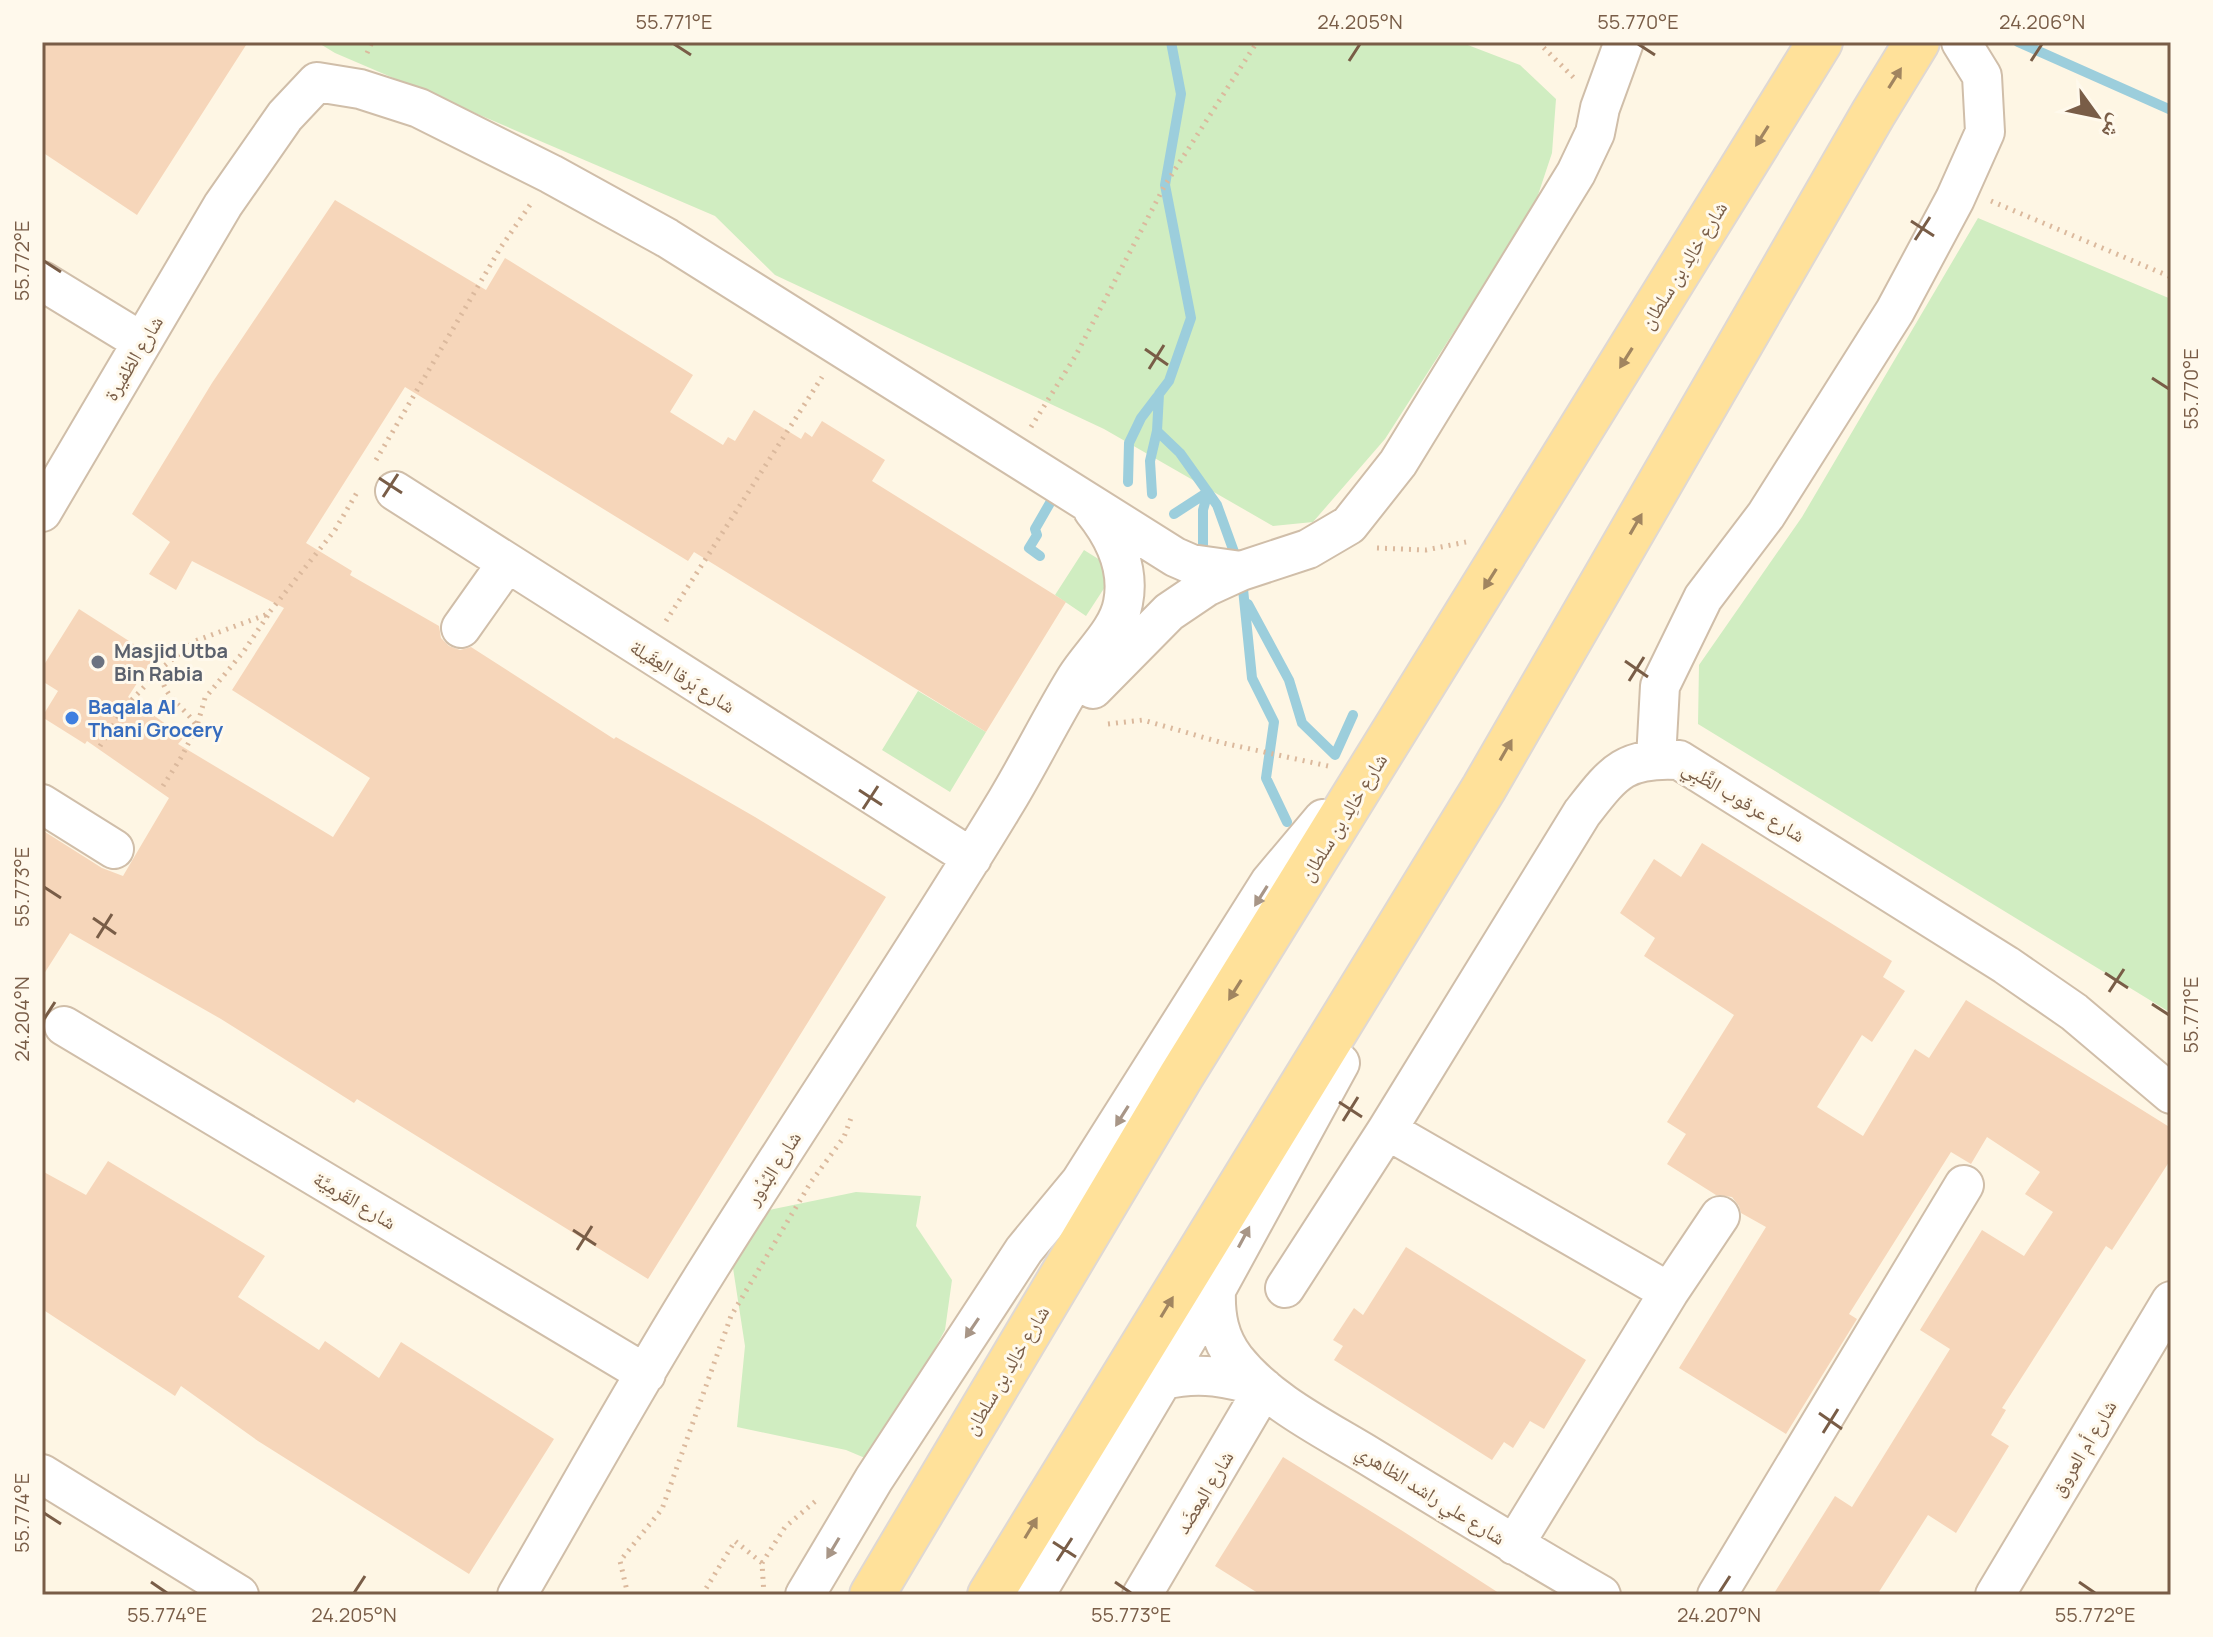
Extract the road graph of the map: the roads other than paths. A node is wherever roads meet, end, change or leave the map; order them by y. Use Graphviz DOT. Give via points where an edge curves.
graph roads {
  1 [pos="1624,42"];
  2 [pos="1917,42"];
  3 [pos="1961,42"];
  4 [pos="1812,56"];
  5 [pos="42,281"];
  6 [pos="142,342"];
  7 [pos="377,479"];
  8 [pos="1087,503"];
  9 [pos="42,512"];
  10 [pos="1142,536"];
  11 [pos="507,563"];
  12 [pos="1241,571"];
  13 [pos="461,628"];
  14 [pos="1139,641"];
  15 [pos="1399,727"];
  16 [pos="1039,747"];
  17 [pos="1656,759"];
  18 [pos="1484,788"];
  19 [pos="42,804"];
  20 [pos="114,849"];
  21 [pos="972,858"];
  22 [pos="64,1026"];
  23 [pos="2171,1094"];
  24 [pos="1387,1130"];
  25 [pos="1964,1185"];
  26 [pos="1720,1216"];
  27 [pos="1285,1288"];
  28 [pos="1216,1290"];
  29 [pos="1669,1292"];
  30 [pos="2171,1301"];
  31 [pos="646,1374"];
  32 [pos="1163,1380"];
  33 [pos="1264,1388"];
  34 [pos="1117,1460"];
  35 [pos="42,1474"];
  36 [pos="1514,1545"];
  37 [pos="239,1595"];
  38 [pos="517,1595"];
  39 [pos="805,1595"];
  40 [pos="872,1595"];
  41 [pos="990,1595"];
  42 [pos="1035,1595"];
  43 [pos="1054,1595"];
  44 [pos="1142,1595"];
  45 [pos="1601,1595"];
  46 [pos="1717,1595"];
  47 [pos="1995,1595"];
  1 -- 12 [label="street" via="1595,133 1576,173 1398,463 1349,525 1308,549"];
  18 -- 2 [label="main road, one-way"];
  3 -- 17 [label="street" via="1982,76 1985,132 1895,311 1766,515 1703,598 1660,686"];
  4 -- 15 [label="main road, شارع خالِد بن سلطان, one-way"];
  5 -- 6 [label="street"];
  6 -- 8 [label="street, شارع الظفيرة" via="223,205 285,116 317,82 360,89 419,108 667,238"];
  6 -- 9 [label="street, شارع الظفيرة"];
  7 -- 11 [label="street, شارع بَرقا العِقَيلة"];
  8 -- 10 [label="street"];
  8 -- 16 [label="street" via="1117,545 1125,584 1123,606"];
  10 -- 12 [label="street" via="1191,564"];
  10 -- 14 [label="street" via="1161,566 1161,585 1153,618"];
  11 -- 13 [label="street"];
  11 -- 21 [label="street, شارع بَرقا العِقَيلة"];
  12 -- 14 [label="street" via="1169,612"];
  14 -- 16 [label="street"];
  15 -- 39 [label="street, one-way" via="1270,882 1081,1181 1024,1250 929,1394"];
  15 -- 40 [label="main road, شارع خالِد بن سلطان, one-way" via="1181,1076"];
  16 -- 21 [label="street, شارع البُدُور"];
  17 -- 23 [label="street, شارع عرقوب الظَّبِي" via="1679,760 2006,965 2074,1012"];
  17 -- 24 [label="street, شارع عرقوب الظَّبِي" via="1628,764 1582,813"];
  28 -- 18 [label="street, one-way" via="1436,898"];
  41 -- 18 [label="main road, one-way"];
  19 -- 20 [label="street"];
  21 -- 31 [label="street, شارع البُدُور"];
  22 -- 31 [label="street, شارع القَرمِيَّة"];
  24 -- 27 [label="street, شارع عرقوب الظَّبِي"];
  24 -- 29 [label="street"];
  25 -- 46 [label="street"];
  26 -- 29 [label="street"];
  28 -- 32 [label="street"];
  28 -- 33 [label="street" via="1218,1328 1226,1346"];
  29 -- 36 [label="street"];
  30 -- 47 [label="street, شارع أم العروق"];
  31 -- 38 [label="street, شارع البُدُور"];
  32 -- 33 [label="street" via="1208,1375"];
  32 -- 34 [label="street"];
  33 -- 36 [label="street, شارع علي راشد الظاهري"];
  33 -- 44 [label="street, شارع المِعضَد"];
  34 -- 42 [label="street"];
  34 -- 43 [label="street" via="1094,1532"];
  35 -- 37 [label="street"];
  36 -- 45 [label="street, شارع علي راشد الظاهري"];
}
